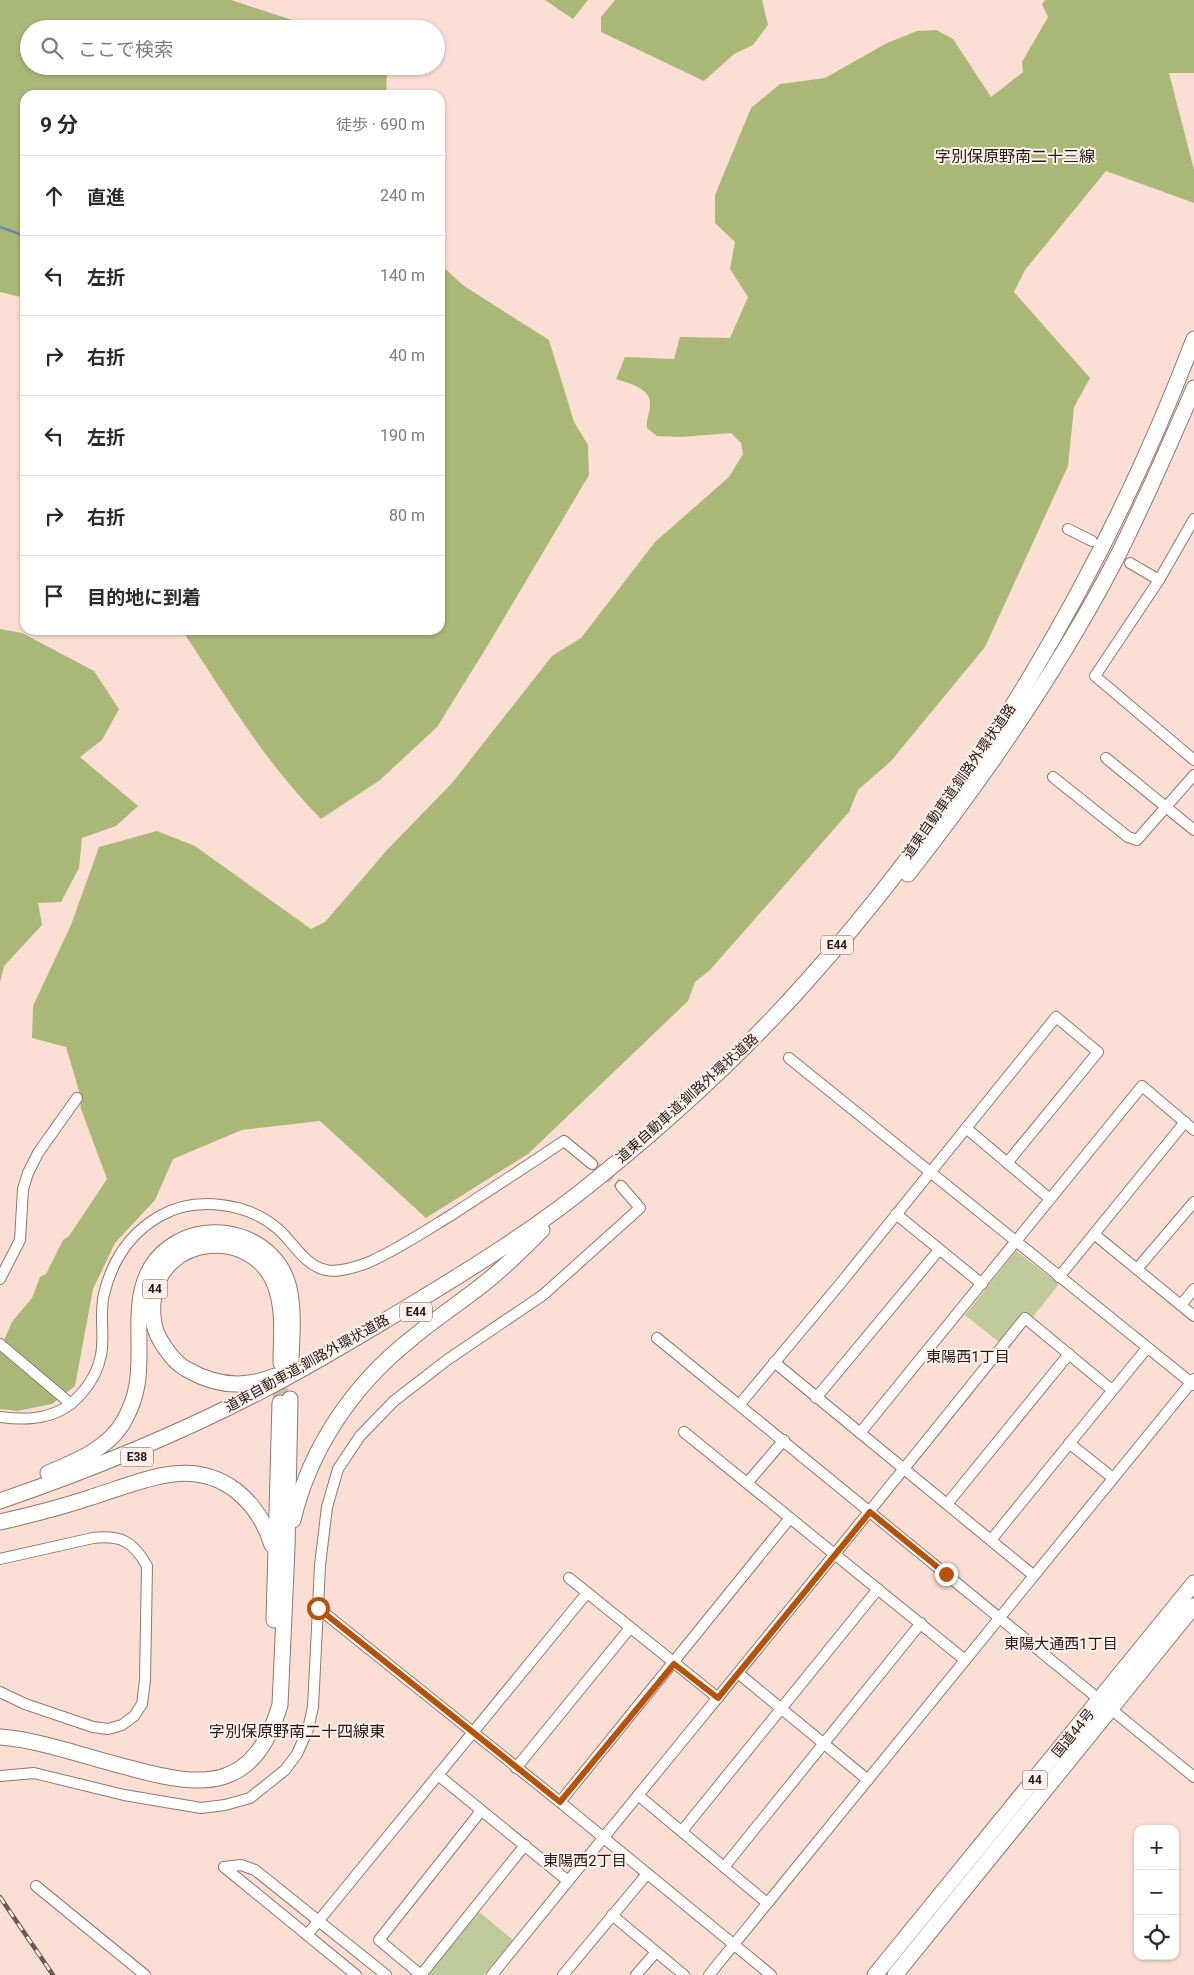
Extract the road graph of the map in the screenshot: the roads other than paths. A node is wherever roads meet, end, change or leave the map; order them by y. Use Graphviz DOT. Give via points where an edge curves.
graph roads {
  1 [pos="1194,339"];
  2 [pos="1194,388"];
  3 [pos="1194,519"];
  4 [pos="1068,529"];
  5 [pos="1092,541"];
  6 [pos="1130,563"];
  7 [pos="1159,580"];
  8 [pos="1106,758"];
  9 [pos="1194,760"];
  10 [pos="1194,775"];
  11 [pos="1054,777"];
  12 [pos="1165,806"];
  13 [pos="1194,830"];
  14 [pos="789,1058"];
  15 [pos="77,1098"];
  16 [pos="1186,1122"];
  17 [pos="966,1128"];
  18 [pos="1194,1130"];
  19 [pos="1007,1163"];
  20 [pos="592,1164"];
  21 [pos="930,1170"];
  22 [pos="621,1186"];
  23 [pos="1050,1199"];
  24 [pos="1194,1202"];
  25 [pos="896,1214"];
  26 [pos="542,1230"];
  27 [pos="1094,1234"];
  28 [pos="1017,1241"];
  29 [pos="939,1250"];
  30 [pos="1138,1269"];
  31 [pos="1059,1277"];
  32 [pos="0,1280"];
  33 [pos="982,1284"];
  34 [pos="1194,1289"];
  35 [pos="1181,1305"];
  36 [pos="1194,1316"];
  37 [pos="657,1338"];
  38 [pos="0,1344"];
  39 [pos="1147,1348"];
  40 [pos="1069,1354"];
  41 [pos="322,1357"];
  42 [pos="774,1362"];
  43 [pos="1193,1382"];
  44 [pos="1112,1390"];
  45 [pos="285,1392"];
  46 [pos="816,1398"];
  47 [pos="71,1404"];
  48 [pos="740,1404"];
  49 [pos="0,1417"];
  50 [pos="684,1432"];
  51 [pos="860,1433"];
  52 [pos="784,1440"];
  53 [pos="1069,1443"];
  54 [pos="905,1469"];
  55 [pos="1113,1478"];
  56 [pos="748,1482"];
  57 [pos="0,1493"];
  58 [pos="0,1501"];
  59 [pos="947,1504"];
  60 [pos="0,1508"];
  61 [pos="870,1512"];
  62 [pos="790,1518"];
  63 [pos="0,1522"];
  64 [pos="990,1540"];
  65 [pos="281,1551"];
  66 [pos="834,1553"];
  67 [pos="0,1560"];
  68 [pos="1033,1575"];
  69 [pos="569,1578"];
  70 [pos="1194,1583"];
  71 [pos="878,1589"];
  72 [pos="587,1593"];
  73 [pos="1194,1606"];
  74 [pos="318,1608"];
  75 [pos="999,1617"];
  76 [pos="921,1623"];
  77 [pos="630,1628"];
  78 [pos="965,1660"];
  79 [pos="674,1664"];
  80 [pos="738,1673"];
  81 [pos="0,1692"];
  82 [pos="718,1698"];
  83 [pos="1105,1704"];
  84 [pos="780,1709"];
  85 [pos="0,1731"];
  86 [pos="473,1732"];
  87 [pos="0,1737"];
  88 [pos="823,1743"];
  89 [pos="516,1768"];
  90 [pos="438,1775"];
  91 [pos="0,1776"];
  92 [pos="1194,1777"];
  93 [pos="868,1780"];
  94 [pos="638,1795"];
  95 [pos="560,1802"];
  96 [pos="481,1811"];
  97 [pos="682,1831"];
  98 [pos="603,1838"];
  99 [pos="525,1845"];
  100 [pos="724,1867"];
  101 [pos="647,1874"];
  102 [pos="568,1881"];
  103 [pos="36,1886"];
  104 [pos="768,1903"];
  105 [pos="612,1915"];
  106 [pos="319,1921"];
  107 [pos="307,1935"];
  108 [pos="734,1945"];
  109 [pos="656,1952"];
  110 [pos="145,1975"];
  111 [pos="356,1975"];
  112 [pos="386,1975"];
  113 [pos="492,1975"];
  114 [pos="563,1975"];
  115 [pos="636,1975"];
  116 [pos="684,1975"];
  117 [pos="709,1975"];
  118 [pos="772,1975"];
  119 [pos="875,1975"];
  120 [pos="895,1975"];
  1 -- 41 [label="highway, 道東自動車道;釧路外環状道路 / E44" via="1145,458 1053,640 947,804 808,980 711,1080 597,1179 537,1225 460,1275"];
  2 -- 26 [label="highway, 道東自動車道;釧路外環状道路 / E44" via="1115,561 1067,646 1010,735 915,864 815,985 757,1046 610,1179"];
  3 -- 7 [label="street"];
  4 -- 5 [label="street"];
  6 -- 7 [label="street"];
  7 -- 9 [label="street" via="1095,676"];
  8 -- 12 [label="street"];
  10 -- 12 [label="street"];
  11 -- 12 [label="street" via="1128,838 1137,840"];
  12 -- 13 [label="street"];
  14 -- 21 [label="street"];
  15 -- 32 [label="street" via="38,1153 28,1173 23,1189 20,1240"];
  16 -- 18 [label="street"];
  16 -- 23 [label="street" via="1142,1086"];
  16 -- 27 [label="street"];
  17 -- 19 [label="street"];
  17 -- 19 [label="street" via="1056,1017 1084,1040 1098,1052"];
  17 -- 21 [label="street"];
  19 -- 23 [label="street"];
  20 -- 47 [label="street" via="564,1141 417,1236 366,1263 343,1269 326,1270 311,1264 277,1228 237,1207 213,1204 186,1206 162,1215 139,1230 111,1271 103,1296 99,1362 88,1386"];
  21 -- 25 [label="street"];
  21 -- 28 [label="street"];
  22 -- 74 [label="street" via="640,1208 542,1296 447,1360 394,1401 360,1436 338,1469 327,1507"];
  23 -- 28 [label="street"];
  24 -- 30 [label="street"];
  25 -- 29 [label="street"];
  25 -- 42 [label="street"];
  26 -- 45 [label="highway, 道東自動車道;釧路外環状道路 / E44"];
  26 -- 65 [label="highway" via="492,1277 411,1339 363,1383 332,1426 307,1476"];
  27 -- 30 [label="street"];
  27 -- 31 [label="street"];
  28 -- 31 [label="street"];
  28 -- 33 [label="street"];
  29 -- 33 [label="street"];
  29 -- 46 [label="street"];
  30 -- 35 [label="street"];
  31 -- 39 [label="street"];
  33 -- 51 [label="street"];
  34 -- 35 [label="street"];
  35 -- 36 [label="street"];
  37 -- 48 [label="street"];
  38 -- 47 [label="street"];
  39 -- 43 [label="street"];
  39 -- 44 [label="street"];
  40 -- 44 [label="street"];
  40 -- 54 [label="street" via="1025,1318"];
  40 -- 59 [label="street"];
  41 -- 45 [label="highway, 道東自動車道;釧路外環状道路 / E44"];
  41 -- 57 [label="highway, 44" via="264,1381 245,1384 212,1382 182,1367 170,1355 154,1328 152,1313 158,1280 180,1254 210,1245 234,1247 255,1258 271,1277 277,1291 286,1361 292,1319 289,1288 283,1270 251,1241 225,1232 196,1234 183,1239 158,1258 142,1291 138,1312 138,1384 124,1422 88,1455"];
  42 -- 46 [label="street"];
  42 -- 48 [label="street"];
  43 -- 55 [label="street"];
  44 -- 53 [label="street"];
  45 -- 58 [label="highway, 道東自動車道;釧路外環状道路 / E38" via="210,1417"];
  45 -- 60 [label="highway, 道東自動車道;釧路外環状道路 / E38" via="158,1449"];
  45 -- 65 [label="highway"];
  46 -- 51 [label="street"];
  47 -- 49 [label="street" via="48,1416 28,1419"];
  48 -- 52 [label="street"];
  50 -- 56 [label="street"];
  51 -- 54 [label="street"];
  52 -- 56 [label="street"];
  52 -- 61 [label="street"];
  53 -- 55 [label="street"];
  53 -- 64 [label="street"];
  54 -- 59 [label="street"];
  54 -- 61 [label="street"];
  55 -- 68 [label="street"];
  56 -- 62 [label="street"];
  59 -- 64 [label="street"];
  61 -- 66 [label="street"];
  61 -- 75 [label="street"];
  62 -- 66 [label="street"];
  62 -- 79 [label="street"];
  63 -- 65 [label="highway" via="147,1480 189,1473 219,1480 235,1489 260,1515"];
  64 -- 68 [label="street"];
  65 -- 85 [label="highway" via="272,1703 259,1742 235,1765 206,1774 183,1774"];
  65 -- 87 [label="highway" via="280,1705 264,1744 238,1770 207,1780 180,1780"];
  66 -- 71 [label="street"];
  66 -- 80 [label="street"];
  67 -- 81 [label="street" via="109,1536 131,1544 147,1566 145,1680 142,1704 134,1716 122,1725 108,1729 93,1727"];
  68 -- 75 [label="street"];
  69 -- 72 [label="street"];
  70 -- 83 [label="highway, 国道44号 / 44"];
  71 -- 76 [label="street"];
  71 -- 84 [label="street"];
  72 -- 77 [label="street"];
  72 -- 86 [label="street"];
  73 -- 83 [label="highway, 国道44号 / 44"];
  74 -- 86 [label="street"];
  74 -- 91 [label="street" via="313,1707 308,1729 297,1754 285,1770 250,1798 225,1806 201,1808 124,1795 34,1773"];
  75 -- 78 [label="street"];
  75 -- 83 [label="street"];
  76 -- 78 [label="street"];
  76 -- 88 [label="street"];
  77 -- 79 [label="street"];
  77 -- 89 [label="street"];
  78 -- 93 [label="street"];
  79 -- 82 [label="street"];
  79 -- 95 [label="street"];
  80 -- 82 [label="street"];
  80 -- 84 [label="street"];
  82 -- 94 [label="street"];
  83 -- 92 [label="street"];
  83 -- 119 [label="highway, 国道44号 / 44"];
  83 -- 120 [label="highway, 国道44号 / 44"];
  84 -- 88 [label="street"];
  84 -- 97 [label="street"];
  86 -- 89 [label="street"];
  86 -- 90 [label="street"];
  88 -- 93 [label="street"];
  88 -- 100 [label="street"];
  89 -- 95 [label="street"];
  90 -- 96 [label="street"];
  90 -- 106 [label="street"];
  93 -- 104 [label="street"];
  94 -- 97 [label="street"];
  94 -- 98 [label="street"];
  95 -- 98 [label="street"];
  96 -- 99 [label="street"];
  96 -- 99 [label="street" via="379,1940 421,1975"];
  97 -- 100 [label="street"];
  98 -- 101 [label="street"];
  98 -- 102 [label="street"];
  99 -- 102 [label="street"];
  100 -- 104 [label="street"];
  101 -- 105 [label="street"];
  101 -- 108 [label="street"];
  102 -- 113 [label="street"];
  103 -- 110 [label="street"];
  104 -- 108 [label="street"];
  105 -- 109 [label="street"];
  105 -- 114 [label="street"];
  106 -- 107 [label="street"];
  106 -- 107 [label="street" via="255,1870 241,1864 224,1867"];
  106 -- 112 [label="street"];
  107 -- 111 [label="street"];
  108 -- 117 [label="street"];
  108 -- 118 [label="street"];
  109 -- 115 [label="street"];
  109 -- 116 [label="street"];
}
